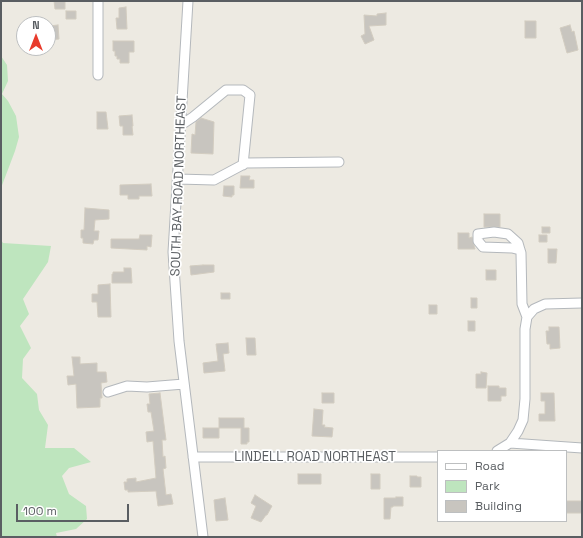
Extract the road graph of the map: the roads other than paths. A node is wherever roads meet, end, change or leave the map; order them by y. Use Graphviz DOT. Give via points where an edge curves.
graph roads {
  1 [pos="98,1"];
  2 [pos="188,1"];
  3 [pos="98,75"];
  4 [pos="181,125"];
  5 [pos="340,162"];
  6 [pos="243,165"];
  7 [pos="178,179"];
  8 [pos="520,250"];
  9 [pos="582,303"];
  10 [pos="527,317"];
  11 [pos="184,384"];
  12 [pos="108,392"];
  13 [pos="510,443"];
  14 [pos="554,448"];
  15 [pos="582,448"];
  16 [pos="499,450"];
  17 [pos="193,457"];
  18 [pos="437,457"];
  19 [pos="203,537"];
  1 -- 3 [label="street"];
  2 -- 4 [label="street, SOUTH BAY ROAD NORTHEAST"];
  4 -- 6 [label="street" via="226,90 243,90 250,95"];
  4 -- 7 [label="street, SOUTH BAY ROAD NORTHEAST"];
  5 -- 6 [label="street"];
  6 -- 7 [label="street" via="214,180"];
  7 -- 11 [label="street, SOUTH BAY ROAD NORTHEAST" via="173,252"];
  8 -- 10 [label="street" via="522,304"];
  9 -- 10 [label="street" via="545,304 534,309"];
  10 -- 13 [label="street" via="524,414"];
  11 -- 12 [label="street" via="127,386"];
  11 -- 17 [label="street, SOUTH BAY ROAD NORTHEAST"];
  13 -- 14 [label="street"];
  13 -- 16 [label="street"];
  14 -- 15 [label="street"];
  17 -- 18 [label="street, LINDELL ROAD NORTHEAST"];
  17 -- 19 [label="street, SOUTH BAY ROAD NORTHEAST"];
}
